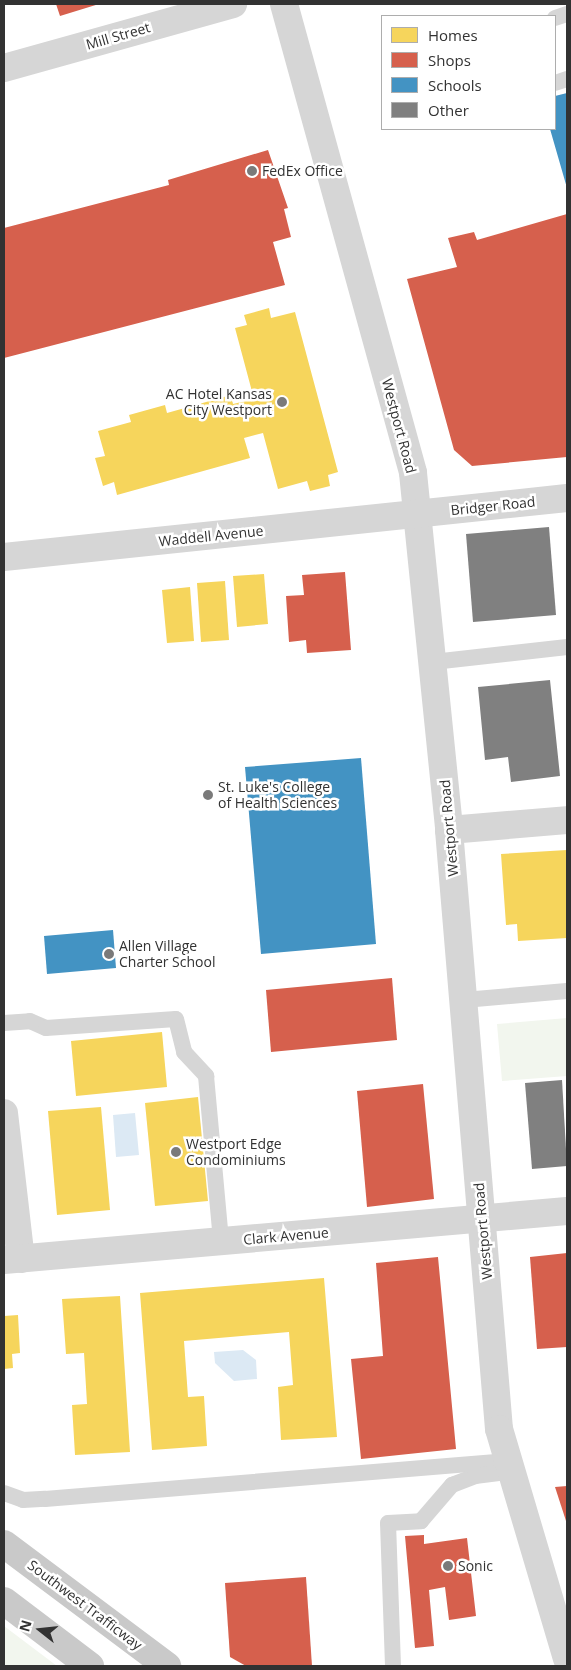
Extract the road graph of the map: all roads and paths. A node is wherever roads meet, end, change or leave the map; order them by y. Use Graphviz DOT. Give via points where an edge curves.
graph roads {
  1 [pos="233,4"];
  2 [pos="284,4"];
  3 [pos="4,68"];
  4 [pos="567,498"];
  5 [pos="418,514"];
  6 [pos="4,557"];
  7 [pos="567,647"];
  8 [pos="433,662"];
  9 [pos="567,820"];
  10 [pos="449,830"];
  11 [pos="567,992"];
  12 [pos="464,1000"];
  13 [pos="4,1022"];
  14 [pos="4,1113"];
  15 [pos="567,1211"];
  16 [pos="483,1218"];
  17 [pos="220,1241"];
  18 [pos="12,1260"];
  19 [pos="510,1466"];
  20 [pos="4,1493"];
  21 [pos="4,1544"];
  22 [pos="4,1601"];
  23 [pos="567,1658"];
  24 [pos="90,1666"];
  25 [pos="166,1666"];
  26 [pos="393,1666"];
  1 -- 3 [label="street, Mill Street"];
  2 -- 5 [label="street, Westport Road" via="412,473"];
  4 -- 5 [label="street, Bridger Road"];
  5 -- 6 [label="street, Waddell Avenue"];
  5 -- 8 [label="street, Westport Road"];
  7 -- 8 [label="lane"];
  8 -- 10 [label="street, Westport Road"];
  9 -- 10 [label="street"];
  10 -- 12 [label="street, Westport Road"];
  11 -- 12 [label="lane"];
  12 -- 16 [label="street, Westport Road"];
  13 -- 17 [label="lane" via="30,1021 46,1028 176,1020 184,1052 206,1076"];
  14 -- 18 [label="street"];
  15 -- 16 [label="street, Clark Avenue"];
  16 -- 17 [label="street, Clark Avenue"];
  16 -- 19 [label="street, Westport Road" via="499,1429"];
  17 -- 18 [label="street, Clark Avenue"];
  19 -- 20 [label="lane" via="45,1499 23,1500"];
  19 -- 23 [label="street, Westport Road"];
  19 -- 26 [label="lane" via="452,1485 421,1521 388,1523"];
  21 -- 25 [label="main road, Southwest Trafficway"];
  22 -- 24 [label="main road"];
}
